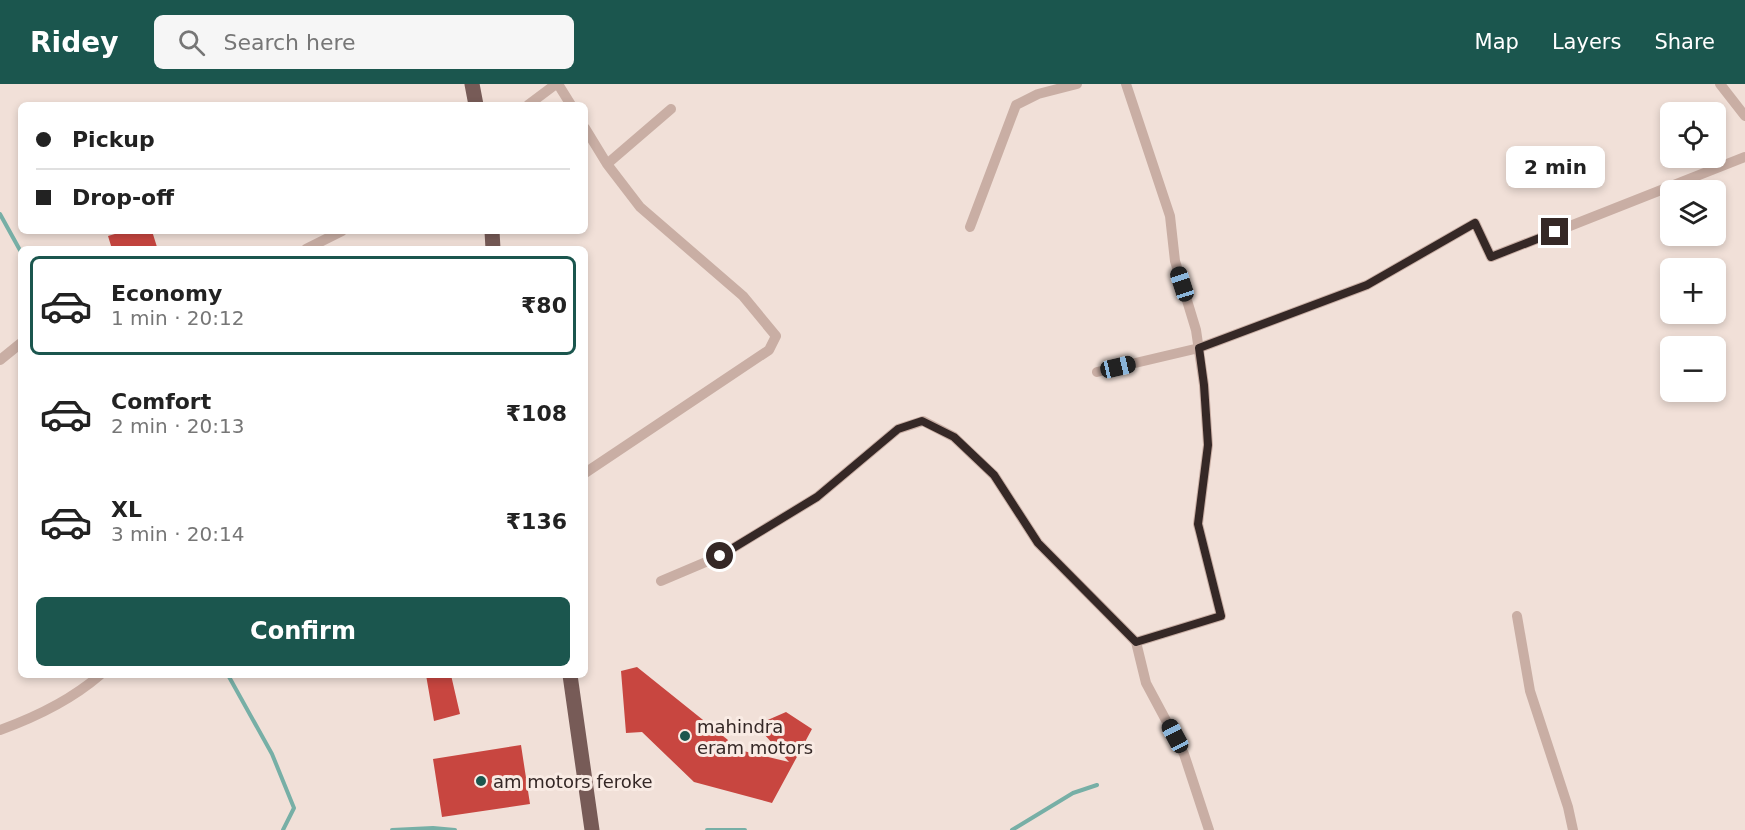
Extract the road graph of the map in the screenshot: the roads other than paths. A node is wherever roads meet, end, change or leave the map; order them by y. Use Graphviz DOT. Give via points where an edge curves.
graph roads {
  1 [pos="472,84"];
  2 [pos="557,84"];
  3 [pos="1077,84"];
  4 [pos="1126,84"];
  5 [pos="1720,84"];
  6 [pos="475,102"];
  7 [pos="532,102"];
  8 [pos="569,102"];
  9 [pos="671,109"];
  10 [pos="1745,116"];
  11 [pos="588,133"];
  12 [pos="1745,157"];
  13 [pos="607,164"];
  14 [pos="970,227"];
  15 [pos="336,234"];
  16 [pos="312,246"];
  17 [pos="18,345"];
  18 [pos="1199,348"];
  19 [pos="0,360"];
  20 [pos="1097,372"];
  21 [pos="588,471"];
  22 [pos="661,581"];
  23 [pos="1517,615"];
  24 [pos="1136,642"];
  25 [pos="97,678"];
  26 [pos="570,678"];
  27 [pos="0,730"];
  28 [pos="592,830"];
  29 [pos="1209,830"];
  30 [pos="1573,830"];
  1 -- 6 [label="main road"];
  2 -- 7 [label="street"];
  2 -- 8 [label="street"];
  3 -- 14 [label="street" via="1038,94 1016,105"];
  4 -- 18 [label="street" via="1170,216 1175,261"];
  5 -- 10 [label="street"];
  9 -- 13 [label="street"];
  11 -- 13 [label="street"];
  12 -- 18 [label="street" via="1491,257 1475,223 1367,285"];
  13 -- 21 [label="street" via="640,207 743,296 776,336 769,350"];
  15 -- 16 [label="street"];
  17 -- 19 [label="street"];
  18 -- 20 [label="street"];
  18 -- 24 [label="street" via="1208,445 1198,524 1221,616"];
  22 -- 24 [label="street" via="730,550 817,497 898,429 922,421 954,437 994,475 1038,543"];
  23 -- 30 [label="street" via="1530,691"];
  24 -- 29 [label="street" via="1146,683 1184,754"];
  25 -- 27 [label="street" via="81,692"];
  26 -- 28 [label="main road"];
}
